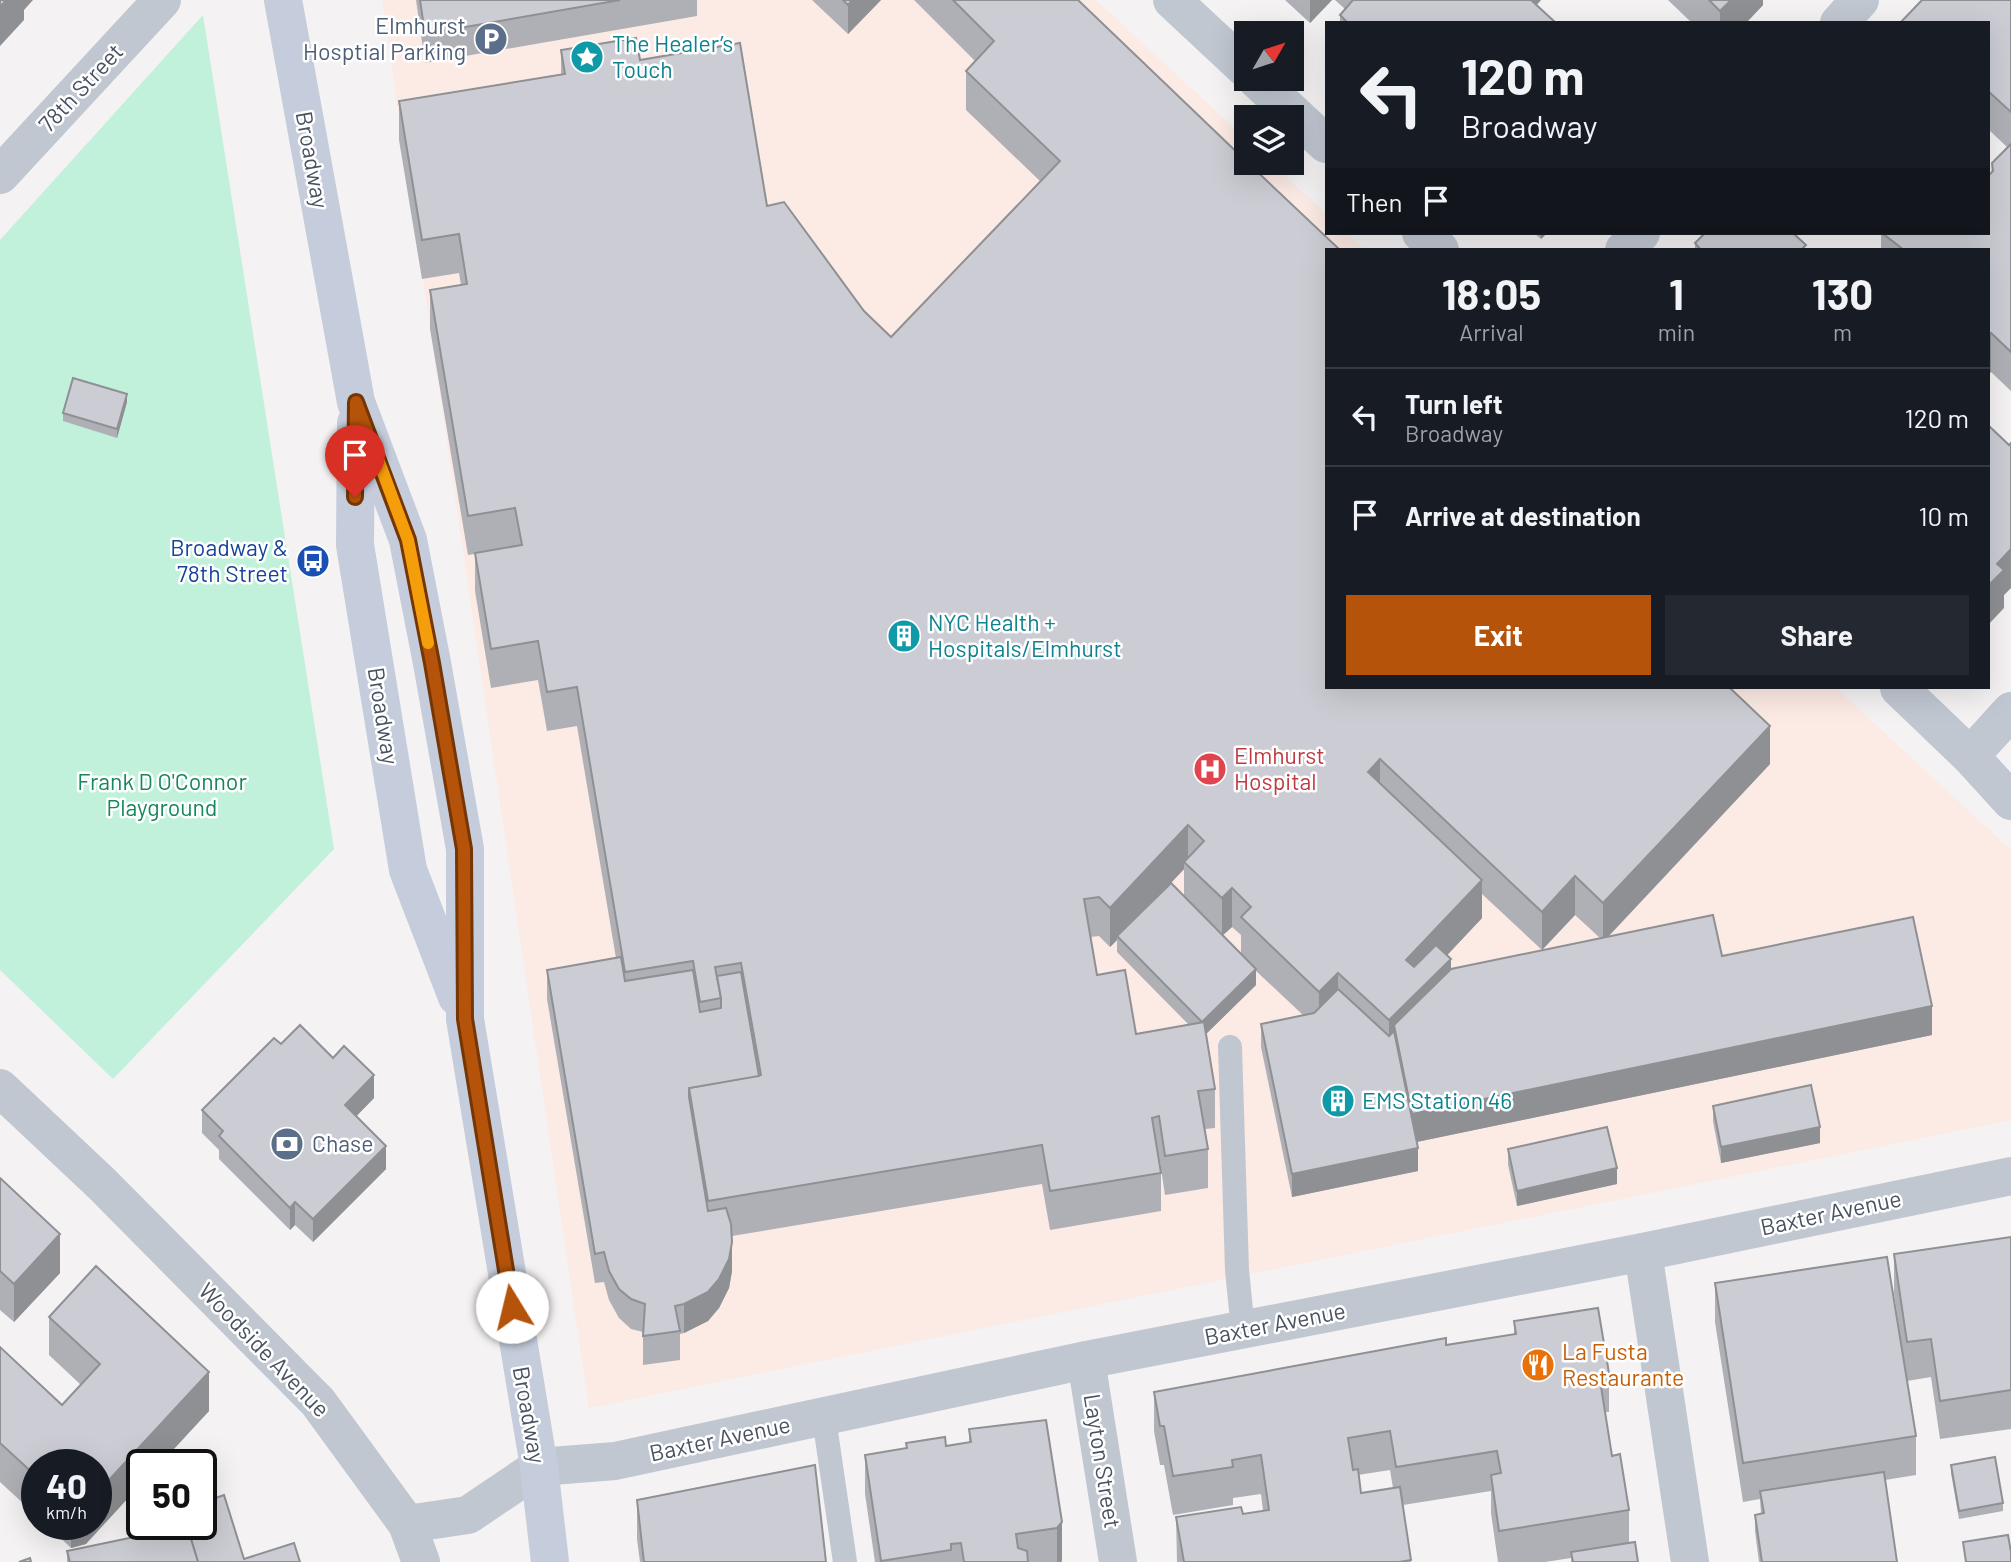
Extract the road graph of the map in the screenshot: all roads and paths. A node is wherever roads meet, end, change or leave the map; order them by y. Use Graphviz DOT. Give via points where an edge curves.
graph roads {
  1 [pos="162,0"];
  2 [pos="283,0"];
  3 [pos="1172,0"];
  4 [pos="1860,0"];
  5 [pos="1841,21"];
  6 [pos="1234,58"];
  7 [pos="1269,91"];
  8 [pos="1325,143"];
  9 [pos="0,175"];
  10 [pos="1423,235"];
  11 [pos="1639,235"];
  12 [pos="1438,248"];
  13 [pos="1626,248"];
  14 [pos="356,402"];
  15 [pos="1900,689"];
  16 [pos="2011,711"];
  17 [pos="1970,756"];
  18 [pos="2011,801"];
  19 [pos="465,1019"];
  20 [pos="1230,1046"];
  21 [pos="0,1088"];
  22 [pos="2011,1176"];
  23 [pos="1643,1252"];
  24 [pos="1243,1330"];
  25 [pos="1086,1360"];
  26 [pos="824,1418"];
  27 [pos="539,1467"];
  28 [pos="407,1524"];
  29 [pos="421,1562"];
  30 [pos="550,1562"];
  31 [pos="845,1562"];
  32 [pos="1118,1562"];
  33 [pos="1690,1562"];
  1 -- 9 [label="street, 78th Street"];
  2 -- 14 [label="main road, Broadway"];
  3 -- 6 [label="street"];
  4 -- 5 [label="street"];
  7 -- 8 [label="street"];
  10 -- 12 [label="street"];
  11 -- 13 [label="street"];
  14 -- 19 [label="main road, Broadway" via="408,540 432,663 464,849"];
  14 -- 19 [label="main road, Broadway" via="355,545 406,859"];
  15 -- 17 [label="street"];
  16 -- 17 [label="street"];
  17 -- 18 [label="street"];
  19 -- 27 [label="main road, Broadway"];
  20 -- 24 [label="lane"];
  21 -- 28 [label="street, Woodside Avenue" via="318,1402"];
  22 -- 23 [label="street, Baxter Avenue"];
  23 -- 24 [label="street, Baxter Avenue"];
  23 -- 33 [label="street"];
  24 -- 25 [label="street, Baxter Avenue"];
  25 -- 26 [label="street, Baxter Avenue"];
  25 -- 32 [label="street, Layton Street"];
  26 -- 27 [label="street, Baxter Avenue" via="615,1461"];
  26 -- 31 [label="lane"];
  27 -- 28 [label="street" via="468,1515"];
  27 -- 30 [label="main road, Broadway"];
  28 -- 29 [label="street, Woodside Avenue"];
}
